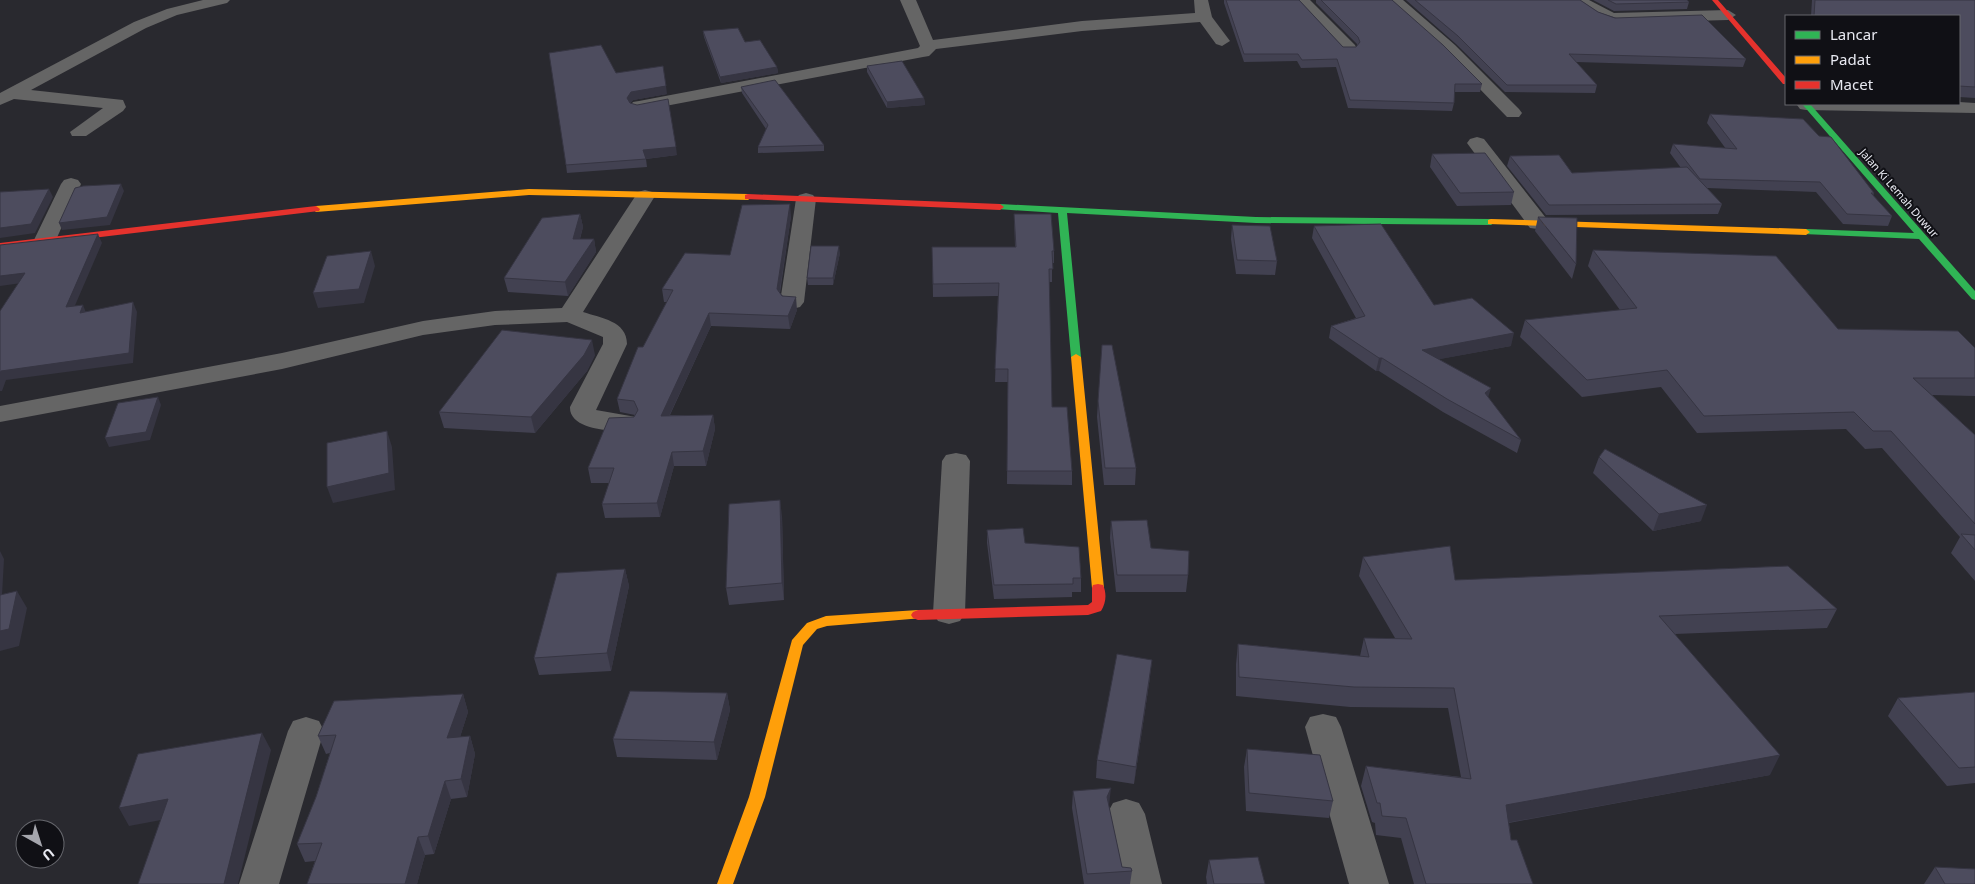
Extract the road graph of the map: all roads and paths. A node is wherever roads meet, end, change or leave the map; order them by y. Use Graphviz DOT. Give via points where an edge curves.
graph roads {
  1 [pos="222,0"];
  2 [pos="908,0"];
  3 [pos="1203,0"];
  4 [pos="1302,0"];
  5 [pos="1394,0"];
  6 [pos="1579,0"];
  7 [pos="1714,0"];
  8 [pos="1728,15"];
  9 [pos="1204,18"];
  10 [pos="1222,40"];
  11 [pos="931,45"];
  12 [pos="1349,49"];
  13 [pos="1785,81"];
  14 [pos="6,97"];
  15 [pos="1807,105"];
  16 [pos="1848,105"];
  17 [pos="639,106"];
  18 [pos="1975,108"];
  19 [pos="1513,113"];
  20 [pos="79,132"];
  21 [pos="1477,142"];
  22 [pos="71,184"];
  23 [pos="645,196"];
  24 [pos="806,199"];
  25 [pos="1062,210"];
  26 [pos="1538,223"];
  27 [pos="1920,236"];
  28 [pos="44,242"];
  29 [pos="0,246"];
  30 [pos="1975,297"];
  31 [pos="792,302"];
  32 [pos="569,314"];
  33 [pos="0,414"];
  34 [pos="626,423"];
  35 [pos="956,461"];
  36 [pos="949,613"];
  37 [pos="1323,727"];
  38 [pos="306,731"];
  39 [pos="1126,814"];
  40 [pos="259,884"];
  41 [pos="725,884"];
  42 [pos="1142,884"];
  43 [pos="1369,884"];
  1 -- 14 [label="street" via="172,12 140,25"];
  2 -- 11 [label="street" via="927,44"];
  3 -- 9 [label="street" via="1200,2"];
  4 -- 12 [label="street"];
  5 -- 19 [label="street" via="1449,48"];
  6 -- 8 [label="street" via="1602,15 1614,18"];
  7 -- 8 [label="street"];
  8 -- 13 [label="street"];
  9 -- 10 [label="street"];
  9 -- 11 [label="street" via="1082,26"];
  11 -- 17 [label="street" via="923,52"];
  14 -- 20 [label="street" via="117,104"];
  15 -- 27 [label="street, Jalan Ki Lemah Duwur"];
  16 -- 18 [label="street"];
  21 -- 26 [label="street"];
  22 -- 28 [label="street"];
  23 -- 24 [label="street"];
  23 -- 28 [label="street" via="529,192 314,209"];
  23 -- 32 [label="street"];
  24 -- 25 [label="street"];
  24 -- 31 [label="street"];
  25 -- 26 [label="street" via="1256,220"];
  25 -- 36 [label="street" via="1099,602 1096,608 1088,610"];
  26 -- 27 [label="street"];
  27 -- 30 [label="street, Jalan Ki Lemah Duwur"];
  28 -- 29 [label="street"];
  32 -- 33 [label="street" via="495,318 423,328 282,361"];
  32 -- 34 [label="street" via="610,330 615,336 615,344 583,414 592,419"];
  35 -- 36 [label="street"];
  36 -- 41 [label="street" via="826,621 812,626 803,634 797,643 757,797"];
  37 -- 43 [label="street"];
  38 -- 40 [label="street"];
  39 -- 42 [label="street"];
}
